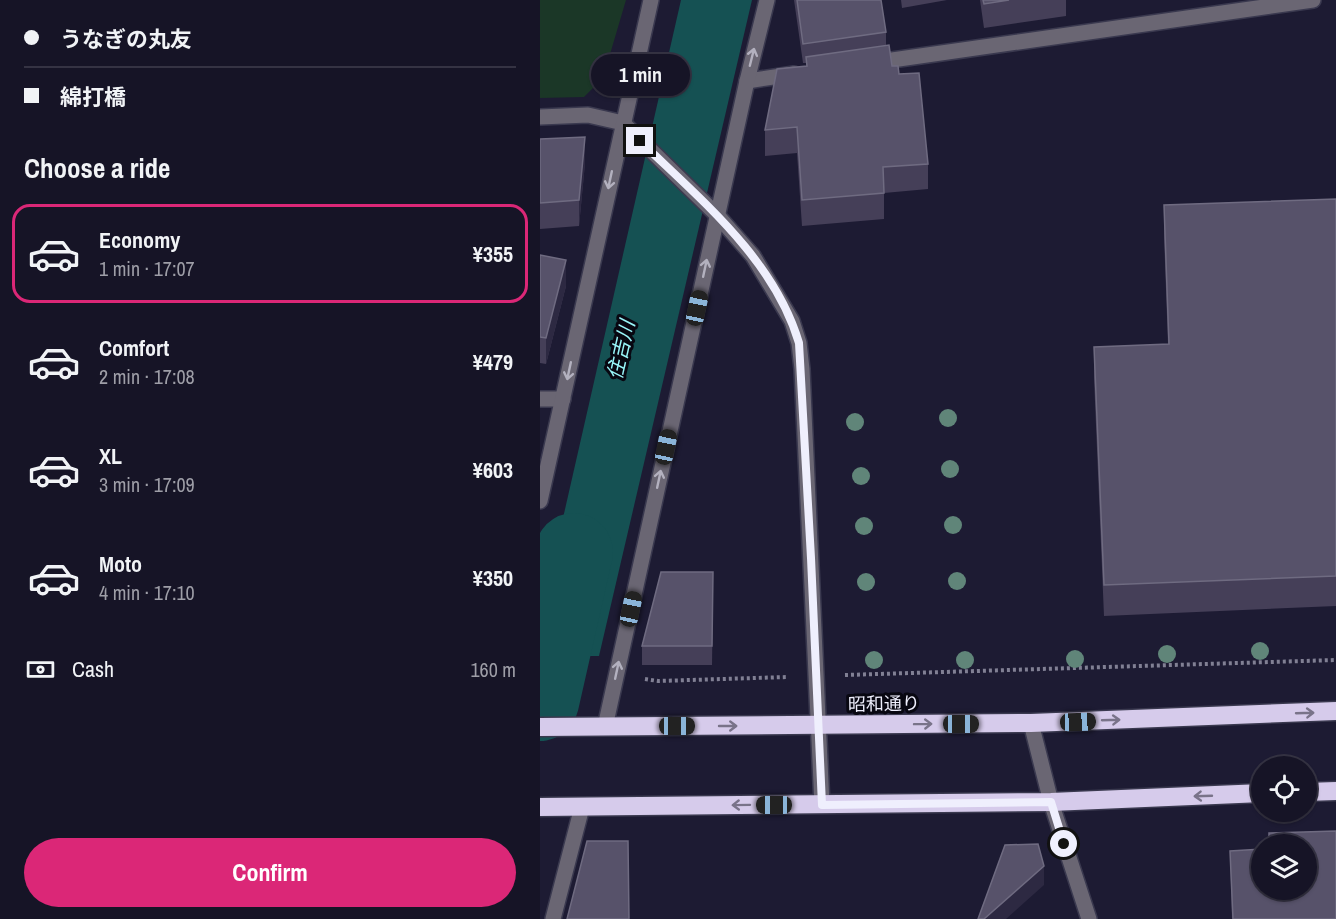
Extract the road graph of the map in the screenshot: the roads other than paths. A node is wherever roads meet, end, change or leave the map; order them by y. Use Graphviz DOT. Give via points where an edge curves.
graph roads {
  1 [pos="651,0"];
  2 [pos="766,0"];
  3 [pos="1313,0"];
  4 [pos="853,66"];
  5 [pos="806,72"];
  6 [pos="747,81"];
  7 [pos="540,117"];
  8 [pos="623,123"];
  9 [pos="717,215"];
  10 [pos="540,399"];
  11 [pos="563,399"];
  12 [pos="540,501"];
  13 [pos="1336,711"];
  14 [pos="1031,723"];
  15 [pos="820,726"];
  16 [pos="540,727"];
  17 [pos="605,727"];
  18 [pos="1336,790"];
  19 [pos="1317,791"];
  20 [pos="1251,794"];
  21 [pos="1051,802"];
  22 [pos="822,805"];
  23 [pos="540,807"];
  24 [pos="574,807"];
  25 [pos="553,919"];
  26 [pos="1089,919"];
  1 -- 8 [label="street"];
  6 -- 2 [label="street, one-way"];
  3 -- 4 [label="street"];
  5 -- 6 [label="street"];
  6 -- 9 [label="street"];
  7 -- 8 [label="street" via="588,115"];
  8 -- 9 [label="street"];
  8 -- 11 [label="street, one-way"];
  9 -- 15 [label="street" via="760,266 792,321 799,343"];
  17 -- 9 [label="street, one-way"];
  10 -- 11 [label="street"];
  11 -- 12 [label="street"];
  14 -- 13 [label="highway, 昭和通り, one-way"];
  15 -- 14 [label="highway, 昭和通り, one-way"];
  14 -- 21 [label="street"];
  17 -- 15 [label="highway, 昭和通り, one-way"];
  15 -- 22 [label="street"];
  16 -- 17 [label="highway, 昭和通り"];
  18 -- 19 [label="highway"];
  20 -- 21 [label="highway, one-way"];
  21 -- 22 [label="highway"];
  21 -- 26 [label="street"];
  22 -- 24 [label="highway, one-way"];
  23 -- 24 [label="highway"];
  24 -- 25 [label="street"];
}
